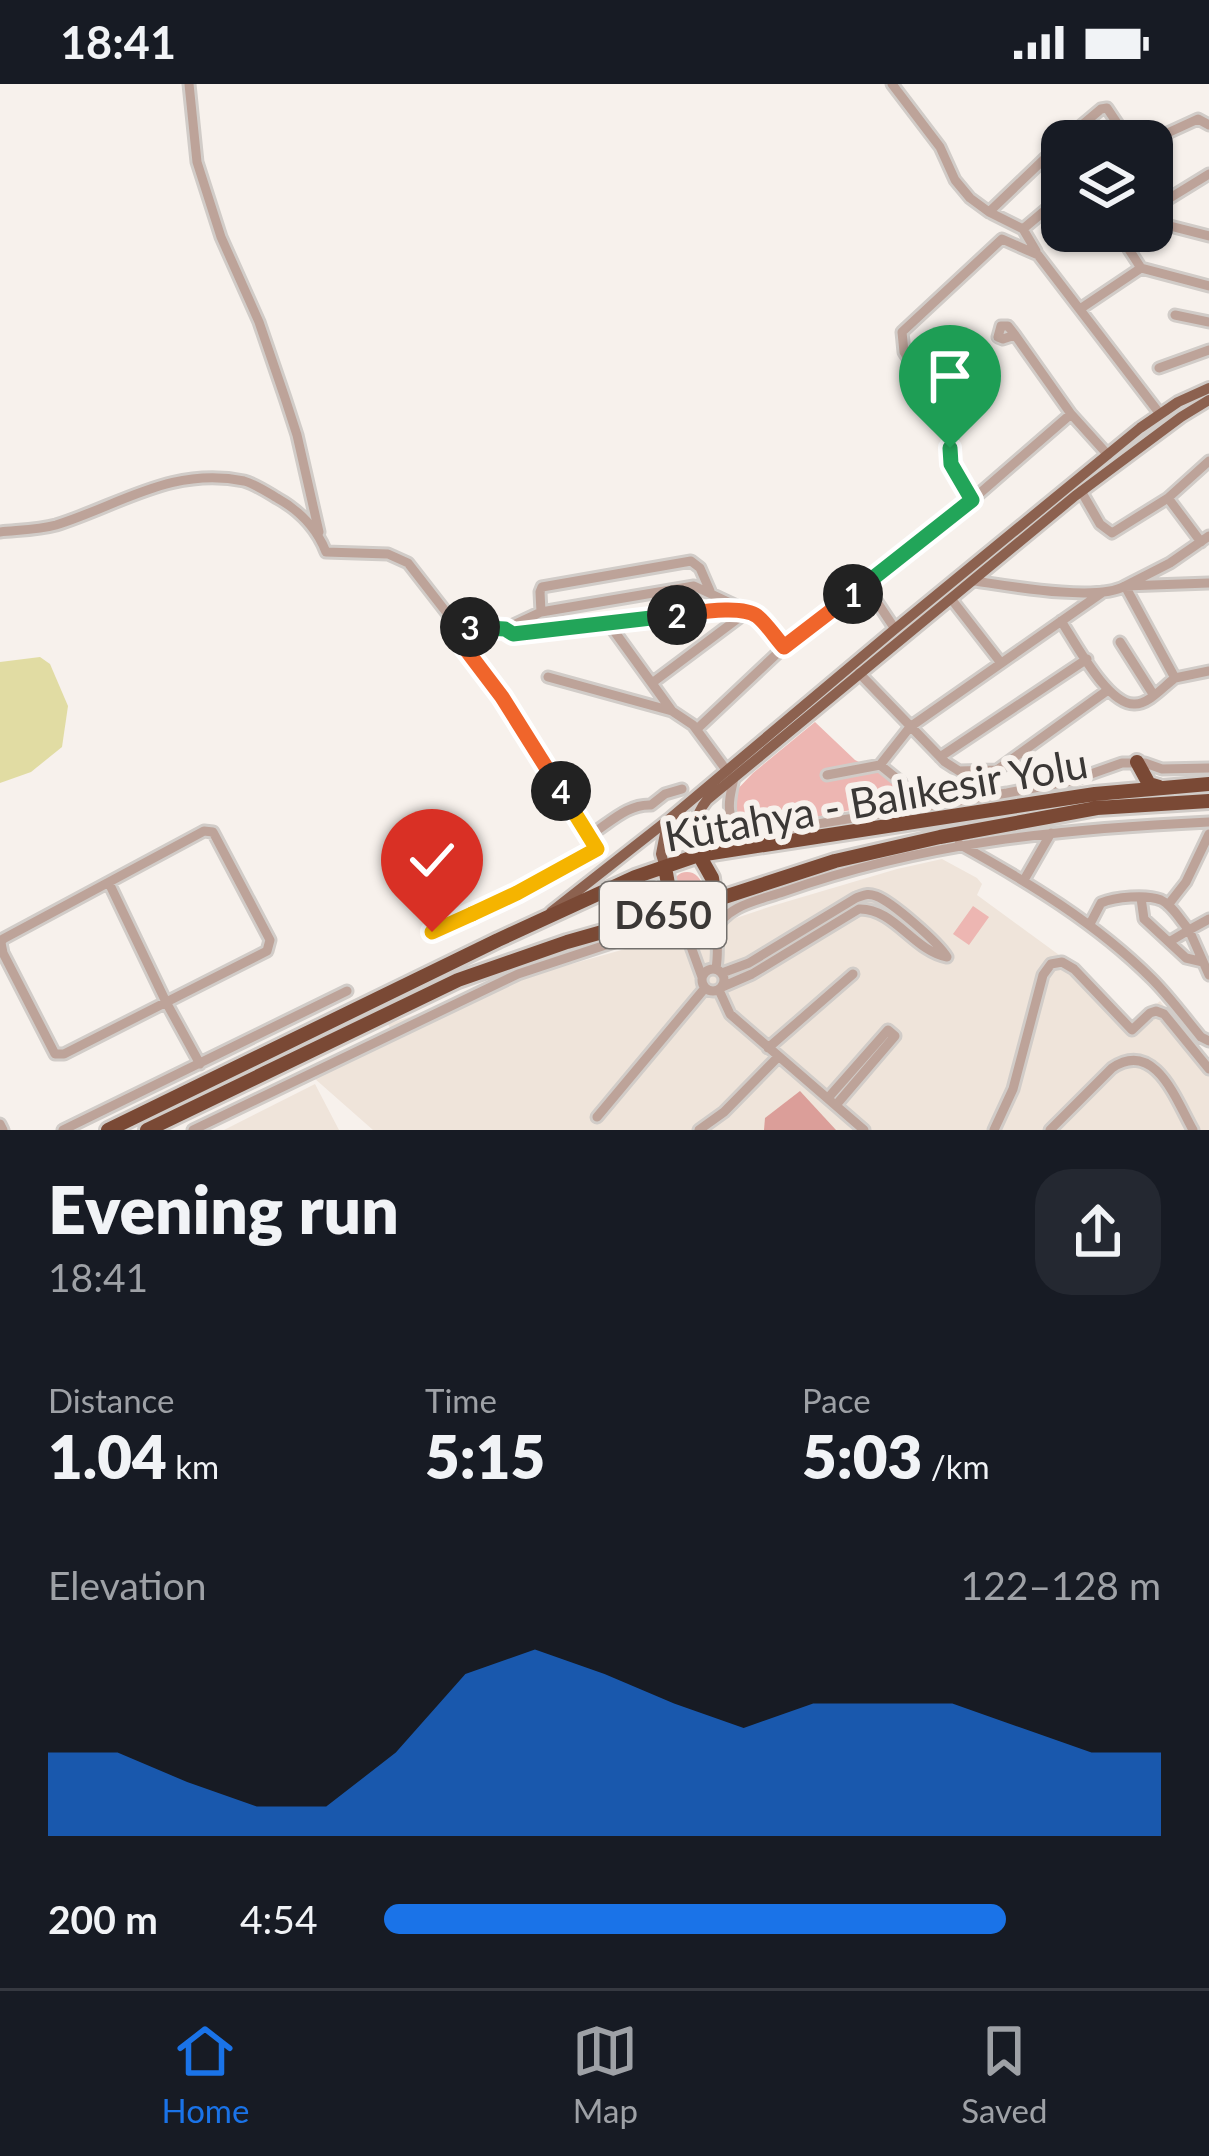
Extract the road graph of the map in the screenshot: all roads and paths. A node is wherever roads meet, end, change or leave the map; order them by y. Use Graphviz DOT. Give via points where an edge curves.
graph roads {
  1 [pos="189,84"];
  2 [pos="892,84"];
  3 [pos="1087,120"];
  4 [pos="1114,120"];
  5 [pos="1209,125"];
  6 [pos="1173,130"];
  7 [pos="1041,161"];
  8 [pos="1209,174"];
  9 [pos="1173,196"];
  10 [pos="988,212"];
  11 [pos="1041,214"];
  12 [pos="1173,227"];
  13 [pos="1022,230"];
  14 [pos="1209,236"];
  15 [pos="1131,252"];
  16 [pos="1038,255"];
  17 [pos="1209,267"];
  18 [pos="1141,268"];
  19 [pos="1208,286"];
  20 [pos="1080,309"];
  21 [pos="1175,315"];
  22 [pos="1209,322"];
  23 [pos="1016,335"];
  24 [pos="1209,350"];
  25 [pos="1160,368"];
  26 [pos="1209,388"];
  27 [pos="1208,402"];
  28 [pos="1071,414"];
  29 [pos="1160,414"];
  30 [pos="1108,455"];
  31 [pos="1209,461"];
  32 [pos="1081,491"];
  33 [pos="1168,498"];
  34 [pos="972,500"];
  35 [pos="0,532"];
  36 [pos="319,533"];
  37 [pos="1205,539"];
  38 [pos="975,581"];
  39 [pos="1209,583"];
  40 [pos="865,584"];
  41 [pos="1125,586"];
  42 [pos="710,591"];
  43 [pos="1103,592"];
  44 [pos="952,600"];
  45 [pos="748,611"];
  46 [pos="541,612"];
  47 [pos="1061,621"];
  48 [pos="609,624"];
  49 [pos="458,626"];
  50 [pos="505,629"];
  51 [pos="895,629"];
  52 [pos="1120,642"];
  53 [pos="784,647"];
  54 [pos="1087,659"];
  55 [pos="1001,663"];
  56 [pos="1209,671"];
  57 [pos="859,673"];
  58 [pos="548,677"];
  59 [pos="1175,678"];
  60 [pos="652,683"];
  61 [pos="1108,691"];
  62 [pos="1153,694"];
  63 [pos="672,711"];
  64 [pos="910,727"];
  65 [pos="697,730"];
  66 [pos="940,757"];
  67 [pos="1137,762"];
  68 [pos="880,765"];
  69 [pos="1209,767"];
  70 [pos="730,774"];
  71 [pos="827,775"];
  72 [pos="1209,784"];
  73 [pos="1159,787"];
  74 [pos="682,789"];
  75 [pos="1209,801"];
  76 [pos="906,811"];
  77 [pos="668,820"];
  78 [pos="1209,822"];
  79 [pos="1051,832"];
  80 [pos="1209,834"];
  81 [pos="590,835"];
  82 [pos="959,844"];
  83 [pos="699,855"];
  84 [pos="665,867"];
  85 [pos="1024,880"];
  86 [pos="109,883"];
  87 [pos="1141,898"];
  88 [pos="1168,905"];
  89 [pos="719,907"];
  90 [pos="678,910"];
  91 [pos="544,918"];
  92 [pos="1209,919"];
  93 [pos="1090,925"];
  94 [pos="1189,930"];
  95 [pos="432,932"];
  96 [pos="716,932"];
  97 [pos="690,941"];
  98 [pos="1169,942"];
  99 [pos="1203,962"];
  100 [pos="719,970"];
  101 [pos="853,974"];
  102 [pos="1209,975"];
  103 [pos="704,983"];
  104 [pos="721,988"];
  105 [pos="347,991"];
  106 [pos="166,1002"];
  107 [pos="1209,1041"];
  108 [pos="773,1053"];
  109 [pos="200,1064"];
  110 [pos="1209,1069"];
  111 [pos="832,1102"];
  112 [pos="597,1117"];
  113 [pos="63,1130"];
  114 [pos="108,1130"];
  115 [pos="147,1130"];
  116 [pos="193,1130"];
  117 [pos="699,1130"];
  118 [pos="864,1130"];
  119 [pos="994,1130"];
  120 [pos="1050,1130"];
  121 [pos="1193,1130"];
  1 -- 36 [label="street" via="197,161 285,398"];
  2 -- 10 [label="street" via="955,180"];
  3 -- 4 [label="street" via="1107,108"];
  5 -- 6 [label="street" via="1198,118"];
  7 -- 10 [label="street"];
  8 -- 9 [label="street"];
  10 -- 13 [label="street"];
  11 -- 13 [label="street"];
  12 -- 14 [label="street"];
  13 -- 16 [label="street"];
  15 -- 18 [label="street"];
  16 -- 20 [label="street"];
  16 -- 34 [label="street" via="1002,239 902,332 904,352 949,420 951,464"];
  17 -- 19 [label="street"];
  18 -- 19 [label="street"];
  18 -- 20 [label="street"];
  20 -- 29 [label="street"];
  21 -- 22 [label="street"];
  23 -- 28 [label="street"];
  24 -- 25 [label="street"];
  26 -- 29 [label="main road"];
  27 -- 32 [label="main road"];
  28 -- 30 [label="street"];
  28 -- 34 [label="street"];
  29 -- 30 [label="main road"];
  30 -- 51 [label="main road"];
  31 -- 33 [label="street"];
  32 -- 33 [label="street" via="1112,533"];
  32 -- 38 [label="main road"];
  33 -- 37 [label="street"];
  34 -- 40 [label="street"];
  35 -- 36 [label="street" via="50,527 184,478 247,481"];
  36 -- 49 [label="street" via="326,552 388,554 408,563"];
  37 -- 41 [label="street"];
  38 -- 43 [label="street"];
  38 -- 44 [label="main road"];
  39 -- 41 [label="street"];
  40 -- 51 [label="street"];
  40 -- 53 [label="street"];
  41 -- 43 [label="street"];
  41 -- 59 [label="street"];
  42 -- 45 [label="street"];
  42 -- 46 [label="street" via="694,586"];
  42 -- 46 [label="street" via="691,561 542,586"];
  43 -- 47 [label="street"];
  44 -- 55 [label="street"];
  44 -- 57 [label="main road"];
  45 -- 48 [label="street"];
  45 -- 53 [label="street"];
  45 -- 60 [label="street"];
  46 -- 50 [label="street"];
  47 -- 54 [label="street"];
  47 -- 55 [label="street"];
  48 -- 50 [label="street"];
  48 -- 60 [label="street"];
  49 -- 50 [label="street"];
  49 -- 81 [label="street" via="458,639"];
  51 -- 70 [label="main road"];
  52 -- 62 [label="street"];
  53 -- 65 [label="street"];
  54 -- 61 [label="street"];
  54 -- 66 [label="street"];
  55 -- 64 [label="street"];
  56 -- 59 [label="street"];
  57 -- 64 [label="street"];
  57 -- 70 [label="main road"];
  58 -- 63 [label="street"];
  59 -- 62 [label="street"];
  60 -- 63 [label="street"];
  61 -- 62 [label="street" via="1136,705"];
  61 -- 66 [label="street" via="998,770 959,771"];
  63 -- 65 [label="street"];
  64 -- 66 [label="street"];
  64 -- 68 [label="street"];
  65 -- 70 [label="street"];
  67 -- 69 [label="street"];
  67 -- 73 [label="highway"];
  67 -- 76 [label="street"];
  68 -- 71 [label="street"];
  68 -- 76 [label="street" via="901,782"];
  70 -- 76 [label="street" via="731,814 756,834"];
  70 -- 77 [label="main road"];
  70 -- 83 [label="main road" via="698,814"];
  72 -- 73 [label="highway, Kütahya - Balıkesir Yolu / D650"];
  73 -- 83 [label="highway, Kütahya - Balıkesir Yolu / D650"];
  74 -- 81 [label="street" via="628,808"];
  75 -- 89 [label="highway, Kütahya - Balıkesir Yolu / D650" via="1018,821 835,861"];
  77 -- 84 [label="main road"];
  77 -- 91 [label="main road"];
  78 -- 79 [label="street"];
  79 -- 82 [label="street"];
  79 -- 85 [label="street"];
  80 -- 88 [label="street"];
  81 -- 95 [label="street" via="597,849"];
  82 -- 85 [label="street"];
  82 -- 89 [label="street"];
  83 -- 84 [label="highway, Kütahya - Balıkesir Yolu / D650"];
  83 -- 89 [label="highway"];
  84 -- 90 [label="highway"];
  84 -- 91 [label="highway, Kütahya - Balıkesir Yolu / D650"];
  85 -- 93 [label="street"];
  86 -- 106 [label="street"];
  86 -- 106 [label="street" via="213,832 271,940 262,955"];
  86 -- 106 [label="street" via="9,933 3,953 55,1054"];
  87 -- 88 [label="street"];
  87 -- 93 [label="street" via="1106,900"];
  87 -- 98 [label="street" via="1144,919"];
  88 -- 94 [label="street"];
  89 -- 90 [label="highway, Kütahya - Balıkesir Yolu / D650"];
  89 -- 96 [label="street"];
  90 -- 97 [label="street"];
  90 -- 115 [label="highway, Kütahya - Balıkesir Yolu / D650" via="458,980"];
  91 -- 114 [label="highway, Kütahya - Balıkesir Yolu / D650"];
  92 -- 94 [label="street"];
  93 -- 107 [label="street"];
  94 -- 98 [label="street"];
  94 -- 99 [label="street"];
  96 -- 97 [label="street"];
  96 -- 100 [label="street"];
  97 -- 103 [label="street"];
  97 -- 116 [label="street" via="660,927 518,974"];
  98 -- 99 [label="street"];
  99 -- 102 [label="street"];
  100 -- 103 [label="street" via="706,971"];
  100 -- 104 [label="street"];
  100 -- 104 [label="street" via="749,964 868,894 947,956 876,911 859,909"];
  101 -- 108 [label="street"];
  103 -- 104 [label="street"];
  103 -- 112 [label="street"];
  104 -- 108 [label="street" via="730,1013"];
  105 -- 109 [label="street"];
  106 -- 109 [label="street"];
  108 -- 111 [label="street"];
  108 -- 117 [label="street"];
  109 -- 113 [label="street"];
  110 -- 119 [label="street" via="1164,1014 1150,1013 1132,1030 1074,969 1051,964"];
  111 -- 111 [label="street" via="895,1036 888,1030"];
  111 -- 118 [label="street"];
  120 -- 121 [label="street" via="1112,1068 1132,1059 1161,1075"];
}
